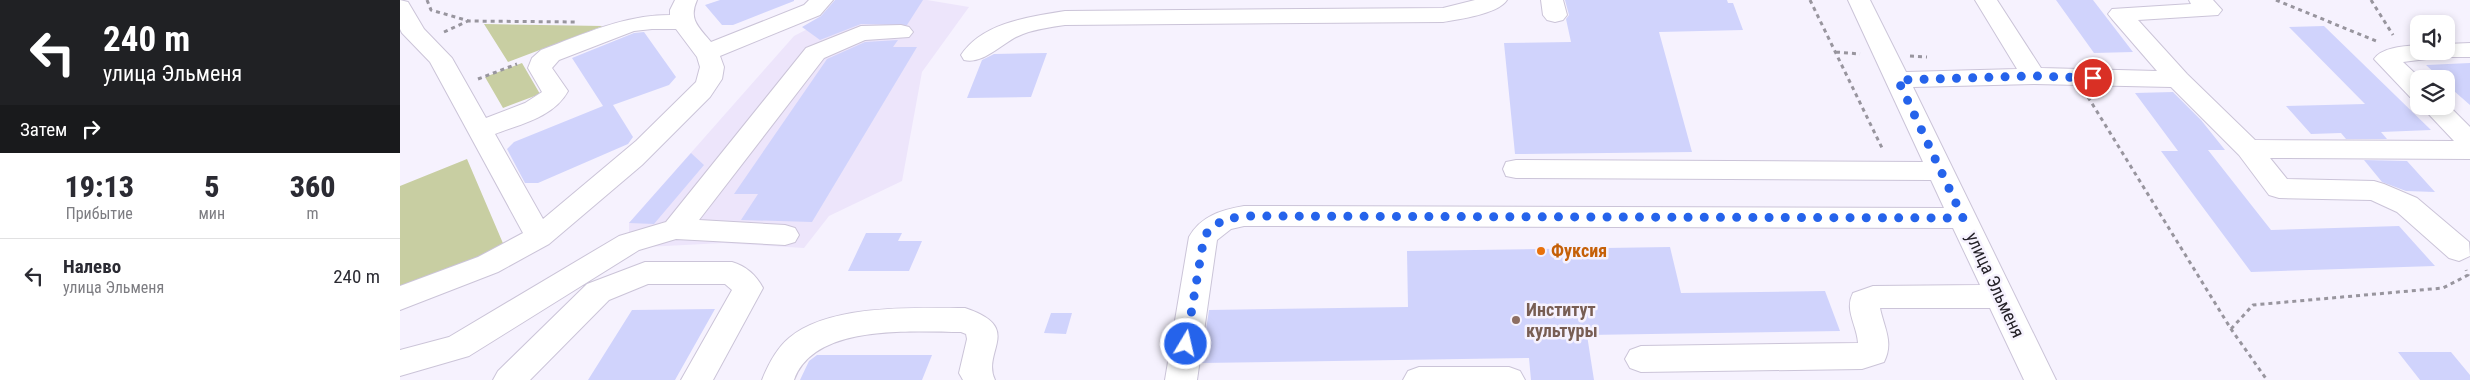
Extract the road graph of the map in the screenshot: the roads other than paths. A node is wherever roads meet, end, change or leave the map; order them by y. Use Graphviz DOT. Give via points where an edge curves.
graph roads {
  1 [pos="822,0"];
  2 [pos="1496,0"];
  3 [pos="1859,0"];
  4 [pos="1986,0"];
  5 [pos="2200,0"];
  6 [pos="400,7"];
  7 [pos="684,11"];
  8 [pos="901,32"];
  9 [pos="2470,50"];
  10 [pos="2455,51"];
  11 [pos="706,53"];
  12 [pos="2410,53"];
  13 [pos="973,55"];
  14 [pos="2034,76"];
  15 [pos="2178,79"];
  16 [pos="1898,80"];
  17 [pos="2410,82"];
  18 [pos="2443,115"];
  19 [pos="480,130"];
  20 [pos="2470,142"];
  21 [pos="2248,149"];
  22 [pos="2470,150"];
  23 [pos="1516,169"];
  24 [pos="1941,171"];
  25 [pos="1963,218"];
  26 [pos="676,229"];
  27 [pos="785,236"];
  28 [pos="539,237"];
  29 [pos="2459,250"];
  30 [pos="2000,296"];
  31 [pos="400,298"];
  32 [pos="1640,359"];
  33 [pos="400,363"];
  34 [pos="510,380"];
  35 [pos="697,380"];
  36 [pos="778,380"];
  37 [pos="978,380"];
  38 [pos="1181,380"];
  39 [pos="1419,380"];
  40 [pos="1509,380"];
  41 [pos="2040,380"];
  1 -- 11 [label="street" via="812,10"];
  2 -- 13 [label="street" via="1470,10 1442,15 1065,18 1018,26 990,38"];
  3 -- 16 [label="street, улица Эльменя"];
  4 -- 14 [label="street"];
  5 -- 15 [label="street" via="2210,10 2120,14"];
  6 -- 19 [label="street" via="414,33 440,58"];
  7 -- 11 [label="street"];
  7 -- 19 [label="street" via="652,22 630,25 544,59 540,68 555,91 552,98"];
  8 -- 26 [label="street" via="861,33 815,53"];
  9 -- 10 [label="street"];
  11 -- 28 [label="street" via="712,70 708,84 644,149"];
  12 -- 17 [label="street" via="2386,59"];
  14 -- 15 [label="street"];
  14 -- 16 [label="street"];
  15 -- 21 [label="street"];
  16 -- 24 [label="street, улица Эльменя"];
  18 -- 20 [label="street"];
  19 -- 28 [label="street"];
  21 -- 22 [label="street"];
  21 -- 29 [label="street" via="2279,188 2374,191 2407,205"];
  23 -- 24 [label="street"];
  24 -- 25 [label="street, улица Эльменя"];
  25 -- 30 [label="street, улица Эльменя"];
  25 -- 38 [label="street" via="1244,216 1225,219 1212,225 1204,237"];
  26 -- 27 [label="street"];
  26 -- 33 [label="street" via="630,243 458,347"];
  28 -- 31 [label="street" via="496,261"];
  30 -- 32 [label="street" via="1873,297 1864,301 1864,309 1876,345 1873,353 1862,356"];
  30 -- 41 [label="street, улица Эльменя"];
  34 -- 35 [label="street" via="598,292 645,273 732,273 748,288"];
  36 -- 37 [label="street" via="786,361 806,344 837,328 867,321 965,320 979,327 983,339 975,373"];
  39 -- 40 [label="street"];
}
